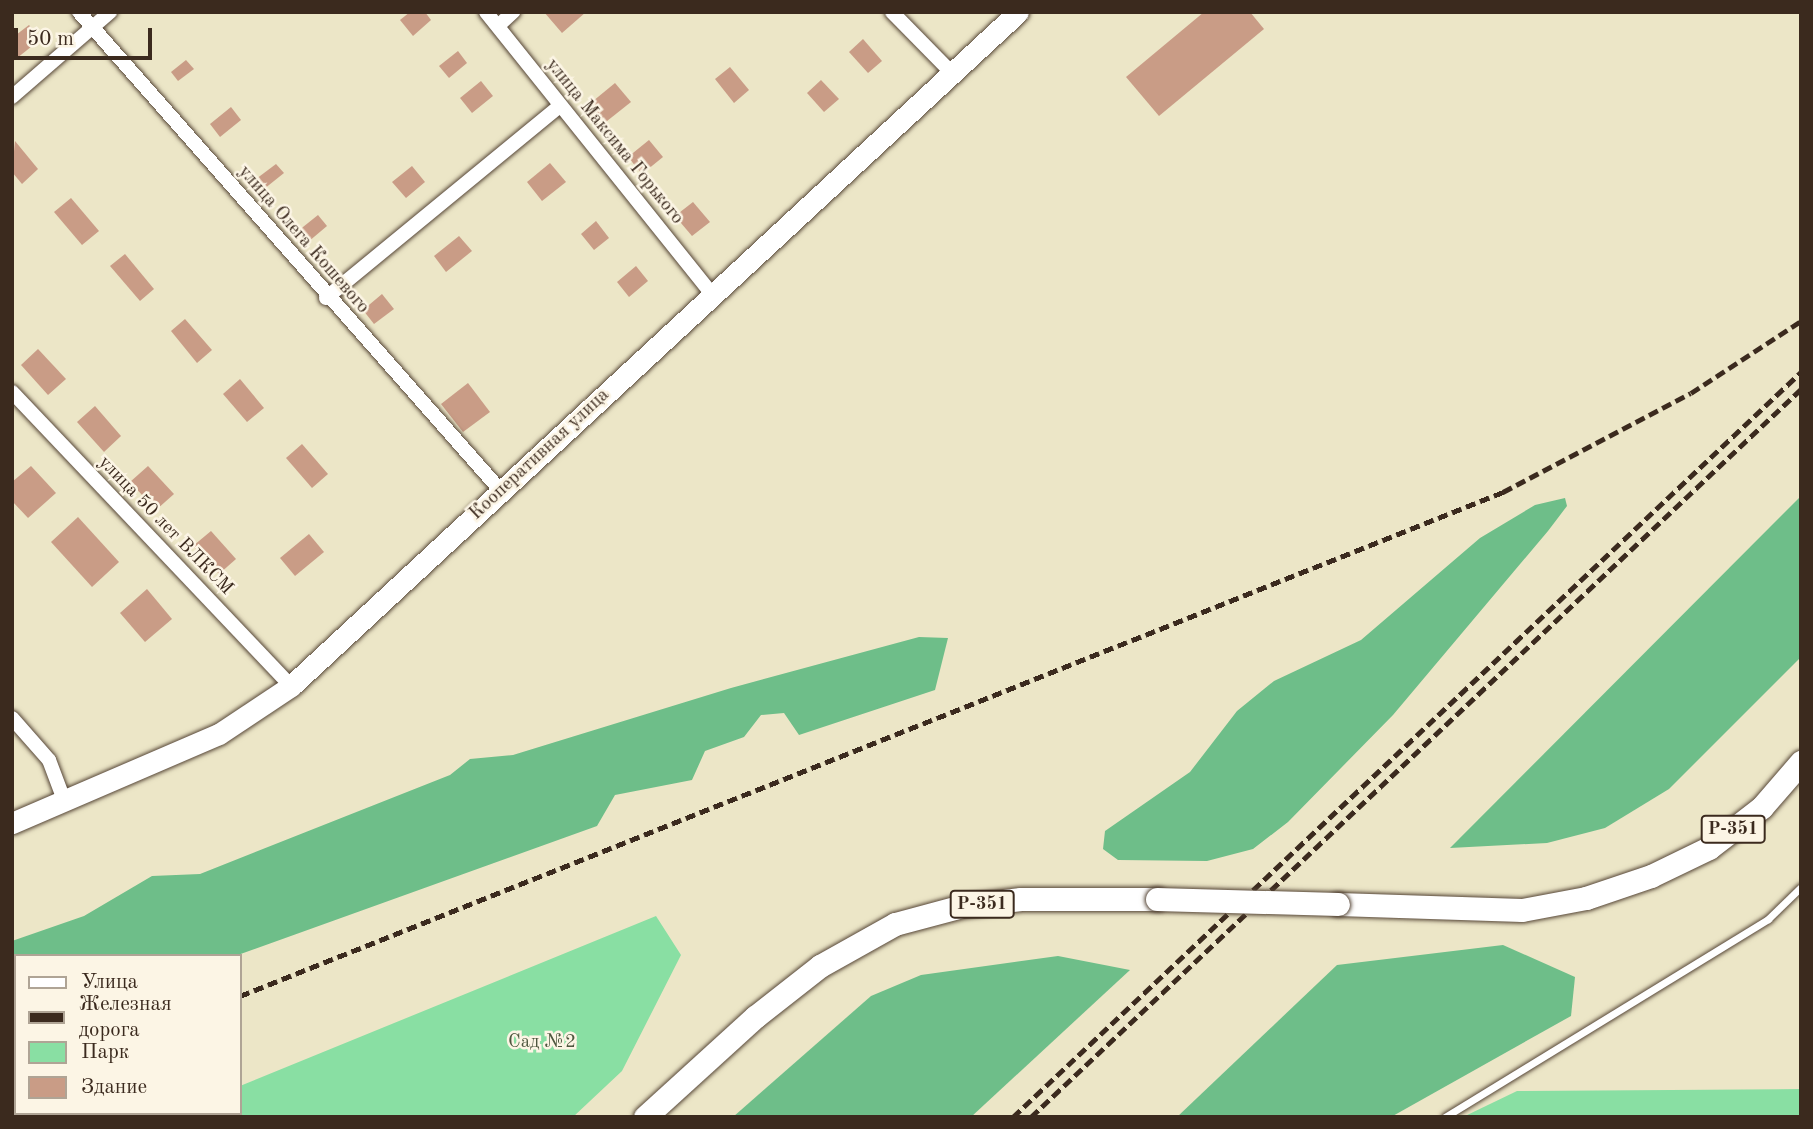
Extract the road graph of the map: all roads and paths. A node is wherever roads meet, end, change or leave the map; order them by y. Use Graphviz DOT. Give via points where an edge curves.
graph roads {
  1 [pos="79,12"];
  2 [pos="110,12"];
  3 [pos="486,12"];
  4 [pos="513,12"];
  5 [pos="892,12"];
  6 [pos="1018,12"];
  7 [pos="91,25"];
  8 [pos="498,26"];
  9 [pos="952,73"];
  10 [pos="12,97"];
  11 [pos="560,106"];
  12 [pos="713,295"];
  13 [pos="326,298"];
  14 [pos="12,392"];
  15 [pos="501,491"];
  16 [pos="291,686"];
  17 [pos="12,718"];
  18 [pos="1801,762"];
  19 [pos="64,800"];
  20 [pos="12,822"];
  21 [pos="1801,887"];
  22 [pos="645,1117"];
  23 [pos="1445,1117"];
  1 -- 7 [label="street, улица Олега Кошевого"];
  2 -- 7 [label="street"];
  3 -- 8 [label="street, улица Максима Горького"];
  4 -- 8 [label="street"];
  5 -- 9 [label="street"];
  6 -- 9 [label="main road, Кооперативная улица"];
  7 -- 10 [label="street"];
  7 -- 13 [label="street, улица Олега Кошевого"];
  8 -- 11 [label="street, улица Максима Горького"];
  9 -- 12 [label="main road, Кооперативная улица"];
  11 -- 12 [label="street, улица Максима Горького"];
  11 -- 13 [label="street"];
  12 -- 15 [label="main road, Кооперативная улица"];
  13 -- 15 [label="street, улица Олега Кошевого"];
  14 -- 16 [label="street, улица 50 лет ВЛКСМ"];
  15 -- 16 [label="main road, Кооперативная улица"];
  16 -- 19 [label="main road, Кооперативная улица" via="219,734"];
  17 -- 19 [label="street" via="49,760"];
  18 -- 22 [label="main road, Р-351, bridge" via="1762,807 1709,848 1651,876 1586,898 1522,910 1021,899 962,906 895,924 820,967 755,1017"];
  19 -- 20 [label="main road, Кооперативная улица"];
  21 -- 23 [label="lane" via="1768,919"];
}
